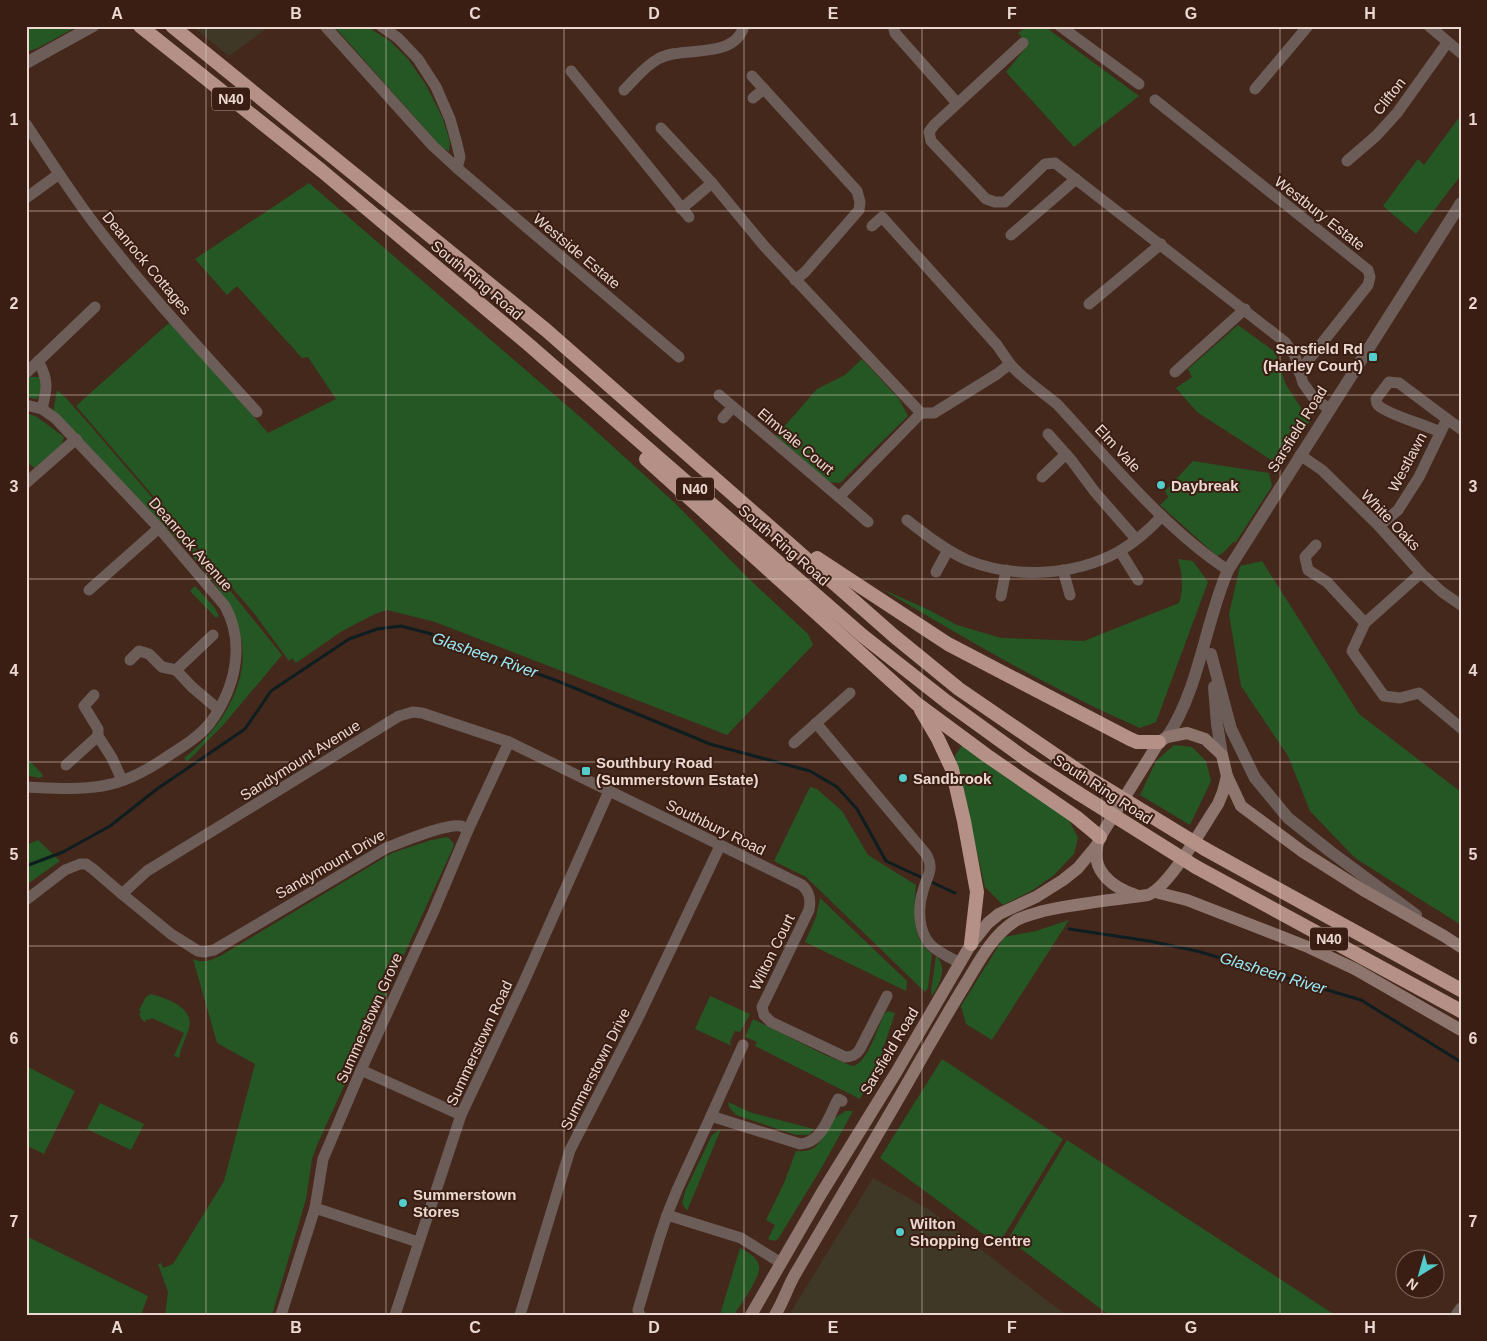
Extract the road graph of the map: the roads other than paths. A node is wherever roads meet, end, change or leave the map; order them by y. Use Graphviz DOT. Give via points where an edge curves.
graph roads {
  1 [pos="140,26"];
  2 [pos="172,26"];
  3 [pos="325,26"];
  4 [pos="381,26"];
  5 [pos="744,26"];
  6 [pos="892,26"];
  7 [pos="1060,26"];
  8 [pos="1308,26"];
  9 [pos="1429,26"];
  10 [pos="92,27"];
  11 [pos="1447,42"];
  12 [pos="1022,43"];
  13 [pos="1461,53"];
  14 [pos="26,63"];
  15 [pos="571,71"];
  16 [pos="752,76"];
  17 [pos="1139,84"];
  18 [pos="764,89"];
  19 [pos="1255,89"];
  20 [pos="624,90"];
  21 [pos="753,98"];
  22 [pos="1155,100"];
  23 [pos="957,103"];
  24 [pos="26,124"];
  25 [pos="661,128"];
  26 [pos="1347,161"];
  27 [pos="457,168"];
  28 [pos="59,174"];
  29 [pos="1076,179"];
  30 [pos="712,183"];
  31 [pos="26,198"];
  32 [pos="1461,204"];
  33 [pos="872,226"];
  34 [pos="1011,235"];
  35 [pos="1161,244"];
  36 [pos="795,280"];
  37 [pos="1089,304"];
  38 [pos="95,307"];
  39 [pos="1245,309"];
  40 [pos="528,344"];
  41 [pos="679,357"];
  42 [pos="38,361"];
  43 [pos="1010,364"];
  44 [pos="1175,372"];
  45 [pos="1299,372"];
  46 [pos="26,373"];
  47 [pos="719,395"];
  48 [pos="26,405"];
  49 [pos="733,407"];
  50 [pos="42,409"];
  51 [pos="1329,410"];
  52 [pos="257,412"];
  53 [pos="921,413"];
  54 [pos="723,418"];
  55 [pos="1447,419"];
  56 [pos="1461,430"];
  57 [pos="1440,432"];
  58 [pos="1048,434"];
  59 [pos="76,439"];
  60 [pos="1066,454"];
  61 [pos="1300,455"];
  62 [pos="1042,477"];
  63 [pos="26,483"];
  64 [pos="839,497"];
  65 [pos="1162,516"];
  66 [pos="907,520"];
  67 [pos="868,522"];
  68 [pos="1379,526"];
  69 [pos="770,527"];
  70 [pos="159,528"];
  71 [pos="1136,539"];
  72 [pos="1316,545"];
  73 [pos="948,550"];
  74 [pos="1120,551"];
  75 [pos="1006,570"];
  76 [pos="1063,570"];
  77 [pos="1228,570"];
  78 [pos="936,572"];
  79 [pos="1421,573"];
  80 [pos="1138,580"];
  81 [pos="89,590"];
  82 [pos="1070,595"];
  83 [pos="1001,596"];
  84 [pos="1461,605"];
  85 [pos="1365,623"];
  86 [pos="1209,630"];
  87 [pos="213,636"];
  88 [pos="1211,654"];
  89 [pos="130,660"];
  90 [pos="176,670"];
  91 [pos="850,693"];
  92 [pos="94,695"];
  93 [pos="917,704"];
  94 [pos="218,709"];
  95 [pos="816,723"];
  96 [pos="1461,728"];
  97 [pos="98,736"];
  98 [pos="1163,740"];
  99 [pos="509,742"];
  100 [pos="794,742"];
  101 [pos="1222,755"];
  102 [pos="66,765"];
  103 [pos="1227,776"];
  104 [pos="122,780"];
  105 [pos="26,787"];
  106 [pos="609,791"];
  107 [pos="468,830"];
  108 [pos="1099,841"];
  109 [pos="720,846"];
  110 [pos="802,885"];
  111 [pos="1155,892"];
  112 [pos="122,894"];
  113 [pos="1138,896"];
  114 [pos="26,900"];
  115 [pos="1444,936"];
  116 [pos="971,944"];
  117 [pos="1461,947"];
  118 [pos="960,963"];
  119 [pos="1461,990"];
  120 [pos="887,996"];
  121 [pos="1461,1011"];
  122 [pos="1461,1030"];
  123 [pos="743,1045"];
  124 [pos="362,1070"];
  125 [pos="842,1101"];
  126 [pos="461,1116"];
  127 [pos="711,1116"];
  128 [pos="315,1208"];
  129 [pos="667,1215"];
  130 [pos="418,1242"];
  131 [pos="781,1263"];
  132 [pos="1461,1308"];
  133 [pos="281,1315"];
  134 [pos="395,1315"];
  135 [pos="520,1315"];
  136 [pos="640,1315"];
  137 [pos="750,1315"];
  138 [pos="776,1315"];
  139 [pos="1456,1315"];
  1 -- 40 [label="highway, South Ring Road / N40" via="322,171"];
  2 -- 69 [label="highway, South Ring Road / N40" via="546,330"];
  3 -- 27 [label="street, Westside Estate" via="433,146"];
  4 -- 27 [label="street" via="418,59 436,87 457,144 460,157"];
  5 -- 20 [label="street" via="736,40 725,47 660,58"];
  6 -- 23 [label="street"];
  7 -- 17 [label="street"];
  8 -- 19 [label="street"];
  9 -- 11 [label="street"];
  10 -- 14 [label="street"];
  11 -- 13 [label="street"];
  11 -- 26 [label="street, Clifton" via="1396,113"];
  12 -- 23 [label="street"];
  15 -- 30 [label="street" via="685,213"];
  16 -- 18 [label="street"];
  18 -- 21 [label="street"];
  18 -- 36 [label="street" via="857,191 860,202 858,210"];
  22 -- 45 [label="street, Westbury Estate" via="1368,270 1368,285"];
  23 -- 29 [label="street" via="929,132 931,141 986,199 1005,202 1045,164 1055,163"];
  24 -- 28 [label="street, Deanrock Cottages"];
  25 -- 30 [label="street"];
  27 -- 41 [label="street, Westside Estate"];
  28 -- 31 [label="street"];
  28 -- 52 [label="street, Deanrock Cottages" via="145,286"];
  29 -- 34 [label="street"];
  29 -- 35 [label="street"];
  30 -- 36 [label="street"];
  32 -- 51 [label="street, Sarsfield Road"];
  33 -- 43 [label="street, Elm Vale" via="882,218 997,345"];
  35 -- 37 [label="street"];
  35 -- 39 [label="street"];
  36 -- 53 [label="street"];
  38 -- 42 [label="street"];
  39 -- 44 [label="street"];
  39 -- 45 [label="street" via="1285,342 1295,356"];
  40 -- 93 [label="highway" via="619,434"];
  40 -- 121 [label="highway, South Ring Road / N40, bridge" via="863,636 946,702 1027,760 1196,867"];
  42 -- 46 [label="street"];
  42 -- 50 [label="street" via="45,372 47,388"];
  43 -- 53 [label="street" via="934,413"];
  43 -- 65 [label="street, Elm Vale" via="1023,379 1057,404"];
  45 -- 51 [label="street" via="1313,397"];
  47 -- 49 [label="street, Elmvale Court"];
  48 -- 50 [label="street, Deanrock Avenue"];
  49 -- 54 [label="street"];
  49 -- 64 [label="street, Elmvale Court"];
  50 -- 59 [label="street, Deanrock Avenue"];
  51 -- 61 [label="street, Sarsfield Road"];
  53 -- 64 [label="street"];
  55 -- 56 [label="street, Westlawn"];
  55 -- 57 [label="street, Westlawn"];
  55 -- 57 [label="street, Westlawn" via="1394,381 1389,382 1376,399 1385,410"];
  57 -- 68 [label="street, Westlawn" via="1419,477 1398,510"];
  58 -- 60 [label="street"];
  59 -- 63 [label="street"];
  59 -- 70 [label="street, Deanrock Avenue"];
  60 -- 62 [label="street"];
  60 -- 71 [label="street"];
  61 -- 68 [label="street, White Oaks" via="1322,470"];
  61 -- 77 [label="street, Sarsfield Road"];
  64 -- 67 [label="street, Elmvale Court"];
  65 -- 71 [label="street"];
  65 -- 77 [label="street, Elm Vale" via="1210,559"];
  66 -- 73 [label="street"];
  68 -- 79 [label="street, White Oaks"];
  69 -- 98 [label="highway" via="948,644 1130,739 1137,742"];
  69 -- 119 [label="highway, South Ring Road / N40, bridge" via="959,689 1089,778 1206,849"];
  70 -- 81 [label="street"];
  70 -- 94 [label="street, Deanrock Avenue" via="217,594 232,618 237,642 236,660 227,695"];
  71 -- 74 [label="street"];
  72 -- 85 [label="street" via="1305,557 1308,570 1327,582"];
  73 -- 75 [label="street" via="968,560"];
  73 -- 78 [label="street"];
  74 -- 76 [label="street" via="1080,567"];
  74 -- 80 [label="street"];
  75 -- 76 [label="street"];
  75 -- 83 [label="street"];
  76 -- 82 [label="street"];
  77 -- 86 [label="street, Sarsfield Road" via="1219,590"];
  79 -- 84 [label="street, White Oaks"];
  79 -- 85 [label="street"];
  85 -- 96 [label="street" via="1352,651 1384,696 1400,698 1418,693"];
  86 -- 88 [label="street, Sarsfield Road"];
  86 -- 98 [label="street, Sarsfield Road" via="1180,715"];
  87 -- 90 [label="street"];
  88 -- 101 [label="street, Sarsfield Road"];
  88 -- 115 [label="street" via="1231,729 1255,778 1288,818"];
  89 -- 90 [label="street" via="140,651 150,654 162,668"];
  90 -- 94 [label="street"];
  91 -- 95 [label="street"];
  92 -- 97 [label="street" via="84,706 98,729"];
  93 -- 108 [label="highway" via="1076,817"];
  93 -- 116 [label="highway" via="952,769 964,821 977,892"];
  94 -- 104 [label="street, Deanrock Avenue" via="209,724 194,738 145,772"];
  95 -- 100 [label="street"];
  95 -- 118 [label="street" via="926,854 930,872 922,891 922,934 935,949"];
  97 -- 102 [label="street"];
  97 -- 104 [label="street"];
  98 -- 101 [label="main road" via="1187,733 1205,739"];
  98 -- 108 [label="main road, Sarsfield Road"];
  99 -- 106 [label="street, Southbury Road"];
  99 -- 107 [label="street, Summerstown Grove"];
  99 -- 112 [label="street, Sandymount Avenue" via="422,714 406,713 147,871"];
  101 -- 103 [label="main road"];
  103 -- 111 [label="main road" via="1218,804 1167,881"];
  103 -- 115 [label="main road" via="1241,806 1303,852"];
  104 -- 105 [label="street, Deanrock Avenue" via="92,787"];
  106 -- 109 [label="street, Southbury Road"];
  106 -- 126 [label="street, Summerstown Road"];
  107 -- 112 [label="street, Sandymount Drive" via="460,826 451,827 386,848 214,950 204,952 171,934"];
  107 -- 124 [label="street, Summerstown Grove"];
  108 -- 113 [label="main road" via="1096,856 1101,871 1112,884"];
  108 -- 116 [label="main road, Sarsfield Road" via="1078,868 1036,897 999,914"];
  109 -- 110 [label="street, Southbury Road"];
  109 -- 135 [label="street, Summerstown Drive" via="638,1018 570,1150"];
  110 -- 120 [label="street, Wilton Court" via="809,893 809,910 762,1007 767,1019 849,1057 860,1050"];
  111 -- 113 [label="main road, Sarsfield Road"];
  111 -- 122 [label="main road" via="1187,900 1308,947 1355,969"];
  112 -- 114 [label="street" via="94,869 80,864 72,866"];
  113 -- 138 [label="main road, Sarsfield Road" via="1032,914 1016,920 1000,932 948,1011 796,1272"];
  115 -- 117 [label="main road"];
  116 -- 118 [label="main road, Sarsfield Road"];
  118 -- 131 [label="main road, Sarsfield Road"];
  123 -- 127 [label="street"];
  124 -- 126 [label="street"];
  124 -- 128 [label="street, Summerstown Grove" via="323,1159"];
  125 -- 127 [label="street" via="838,1098 821,1132 807,1144"];
  126 -- 130 [label="street, Summerstown Road"];
  127 -- 129 [label="street"];
  128 -- 130 [label="street"];
  128 -- 133 [label="street, Summerstown Grove"];
  129 -- 131 [label="street" via="741,1238"];
  129 -- 136 [label="street" via="638,1310"];
  130 -- 134 [label="street, Summerstown Road"];
  131 -- 137 [label="main road, Sarsfield Road"];
  132 -- 139 [label="street"];
}
